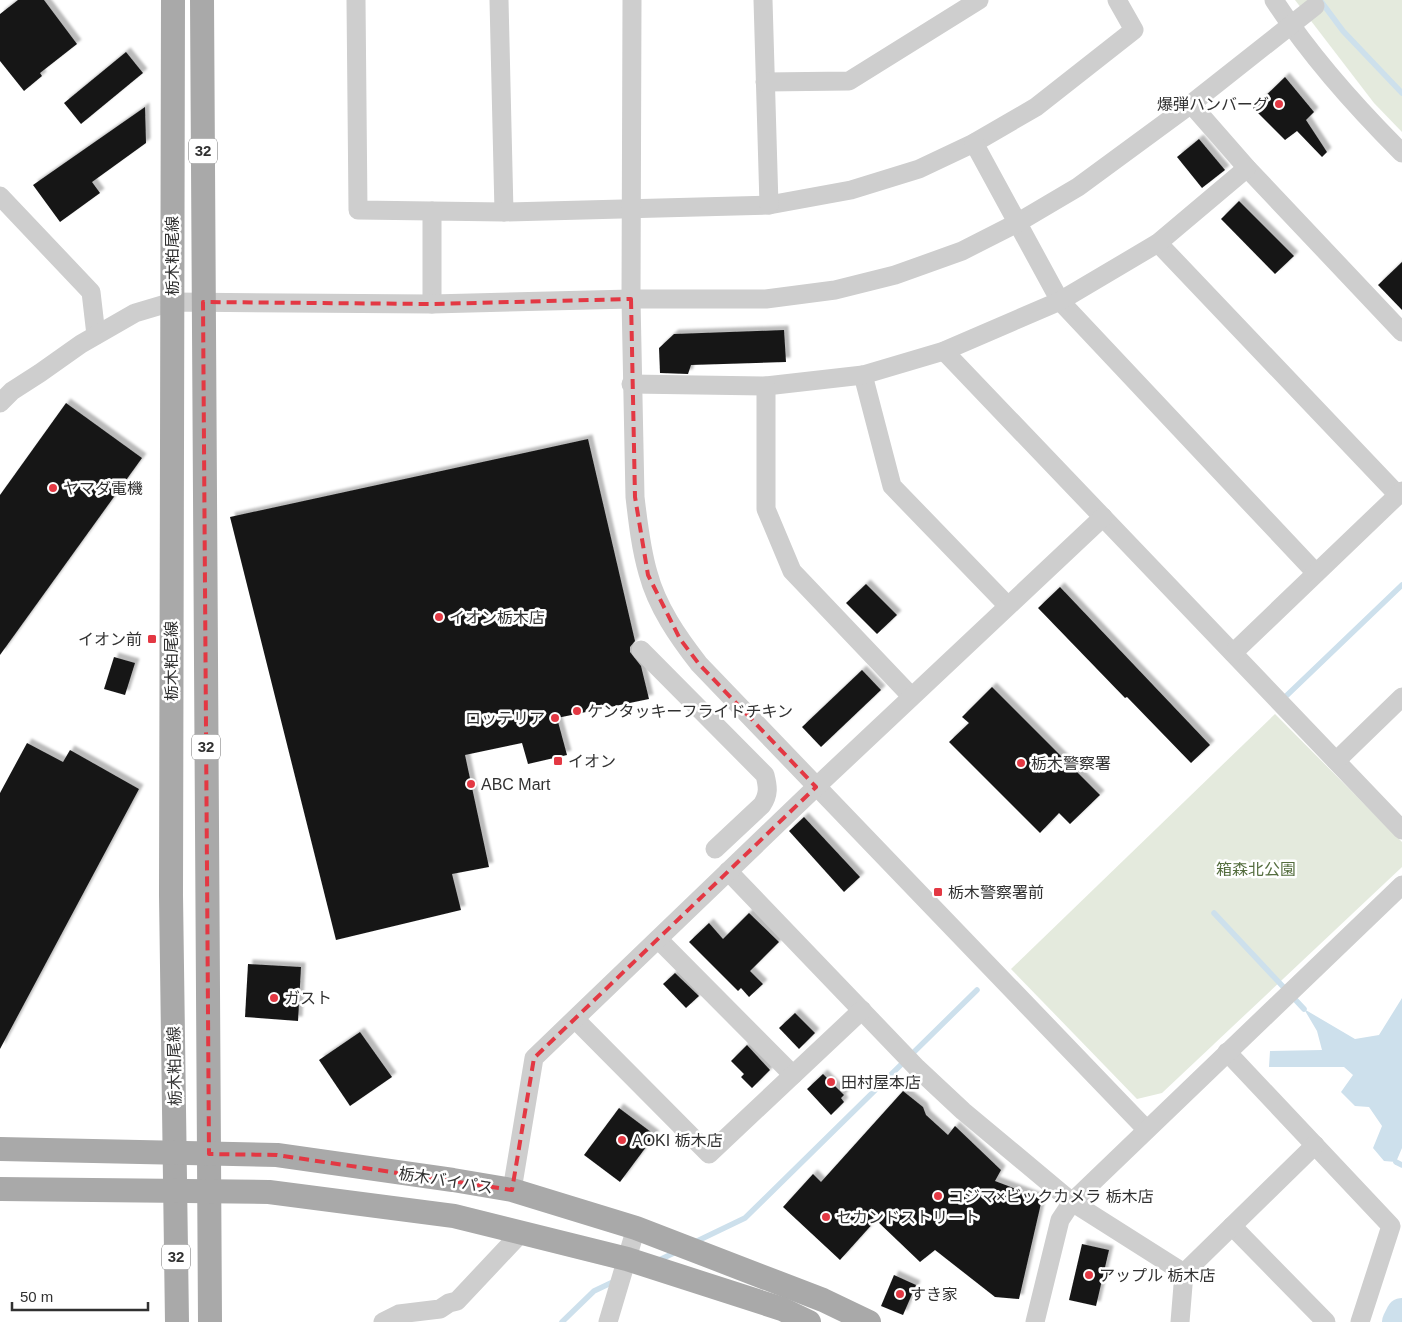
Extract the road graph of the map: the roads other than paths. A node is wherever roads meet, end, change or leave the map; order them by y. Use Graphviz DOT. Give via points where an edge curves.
graph roads {
  1 [pos="173,0"];
  2 [pos="202,0"];
  3 [pos="356,0"];
  4 [pos="500,0"];
  5 [pos="632,0"];
  6 [pos="763,0"];
  7 [pos="979,0"];
  8 [pos="1117,0"];
  9 [pos="1274,0"];
  10 [pos="1315,6"];
  11 [pos="1291,27"];
  12 [pos="765,82"];
  13 [pos="1191,104"];
  14 [pos="974,143"];
  15 [pos="1402,153"];
  16 [pos="1247,168"];
  17 [pos="0,196"];
  18 [pos="769,205"];
  19 [pos="630,210"];
  20 [pos="432,211"];
  21 [pos="504,212"];
  22 [pos="1017,223"];
  23 [pos="1158,243"];
  24 [pos="630,298"];
  25 [pos="1060,301"];
  26 [pos="172,302"];
  27 [pos="203,302"];
  28 [pos="432,304"];
  29 [pos="1402,332"];
  30 [pos="96,335"];
  31 [pos="944,350"];
  32 [pos="862,375"];
  33 [pos="631,384"];
  34 [pos="766,386"];
  35 [pos="0,403"];
  36 [pos="1400,493"];
  37 [pos="1103,517"];
  38 [pos="1316,573"];
  39 [pos="1008,606"];
  40 [pos="641,650"];
  41 [pos="1233,653"];
  42 [pos="911,696"];
  43 [pos="1402,697"];
  44 [pos="1336,761"];
  45 [pos="816,787"];
  46 [pos="1402,830"];
  47 [pos="715,850"];
  48 [pos="728,870"];
  49 [pos="1402,885"];
  50 [pos="658,939"];
  51 [pos="862,1010"];
  52 [pos="574,1019"];
  53 [pos="1227,1052"];
  54 [pos="793,1075"];
  55 [pos="1146,1129"];
  56 [pos="1315,1145"];
  57 [pos="0,1149"];
  58 [pos="175,1153"];
  59 [pos="209,1154"];
  60 [pos="0,1189"];
  61 [pos="512,1190"];
  62 [pos="176,1191"];
  63 [pos="209,1192"];
  64 [pos="1072,1202"];
  65 [pos="1232,1226"];
  66 [pos="636,1228"];
  67 [pos="521,1233"];
  68 [pos="626,1259"];
  69 [pos="1184,1273"];
  70 [pos="177,1322"];
  71 [pos="210,1322"];
  72 [pos="383,1322"];
  73 [pos="608,1322"];
  74 [pos="809,1322"];
  75 [pos="869,1322"];
  76 [pos="1035,1322"];
  77 [pos="1180,1322"];
  78 [pos="1326,1322"];
  79 [pos="1360,1322"];
  1 -- 26 [label="main road, 栃木粕尾線 / 32"];
  2 -- 27 [label="main road, 栃木粕尾線 / 32"];
  3 -- 20 [label="street" via="358,210"];
  4 -- 21 [label="street"];
  5 -- 19 [label="street"];
  6 -- 12 [label="street"];
  7 -- 12 [label="street" via="850,81"];
  8 -- 14 [label="street" via="1134,30 1036,107"];
  9 -- 11 [label="street"];
  10 -- 11 [label="street"];
  11 -- 13 [label="street"];
  11 -- 15 [label="street" via="1361,111"];
  12 -- 18 [label="street"];
  13 -- 16 [label="street"];
  13 -- 22 [label="street" via="1078,187"];
  14 -- 18 [label="street" via="919,169 851,190"];
  14 -- 22 [label="street"];
  16 -- 23 [label="street"];
  16 -- 29 [label="street"];
  17 -- 30 [label="street" via="91,292"];
  18 -- 19 [label="street"];
  19 -- 21 [label="street"];
  19 -- 24 [label="street"];
  20 -- 21 [label="street"];
  20 -- 28 [label="street"];
  22 -- 24 [label="street" via="962,251 895,275 835,290 766,299"];
  22 -- 25 [label="street"];
  23 -- 25 [label="street"];
  23 -- 36 [label="street"];
  24 -- 28 [label="street"];
  24 -- 33 [label="street"];
  25 -- 31 [label="street"];
  25 -- 38 [label="street"];
  26 -- 27 [label="street"];
  26 -- 30 [label="street" via="135,313"];
  26 -- 58 [label="main road, 栃木粕尾線 / 32" via="171,895"];
  27 -- 28 [label="street"];
  27 -- 59 [label="main road, 栃木粕尾線 / 32"];
  30 -- 35 [label="street" via="12,391"];
  31 -- 32 [label="street"];
  31 -- 37 [label="street"];
  32 -- 34 [label="street"];
  32 -- 39 [label="street" via="892,486"];
  33 -- 34 [label="street"];
  33 -- 45 [label="street" via="639,529 648,575 662,609 699,664"];
  34 -- 42 [label="street" via="766,509 792,571"];
  36 -- 38 [label="street"];
  37 -- 39 [label="street"];
  37 -- 41 [label="street"];
  38 -- 41 [label="street"];
  39 -- 42 [label="street"];
  40 -- 47 [label="street" via="765,775 767,797 762,805"];
  41 -- 44 [label="street"];
  42 -- 45 [label="street"];
  43 -- 44 [label="street"];
  44 -- 46 [label="street"];
  45 -- 48 [label="street"];
  45 -- 55 [label="street"];
  48 -- 50 [label="street"];
  48 -- 51 [label="street"];
  49 -- 53 [label="street"];
  50 -- 52 [label="street"];
  50 -- 54 [label="street"];
  51 -- 54 [label="street"];
  51 -- 64 [label="street" via="963,1111"];
  52 -- 54 [label="street" via="709,1154"];
  52 -- 61 [label="street" via="534,1058"];
  53 -- 55 [label="street"];
  53 -- 56 [label="street"];
  55 -- 64 [label="street"];
  56 -- 65 [label="street"];
  56 -- 79 [label="street" via="1390,1226"];
  57 -- 58 [label="main road, 栃木バイパス"];
  58 -- 59 [label="main road, 栃木バイパス"];
  58 -- 62 [label="main road, 栃木粕尾線 / 32"];
  59 -- 61 [label="main road, 栃木バイパス" via="276,1156"];
  59 -- 63 [label="main road, 栃木粕尾線 / 32"];
  60 -- 62 [label="main road, 栃木バイパス"];
  61 -- 66 [label="main road, 栃木バイパス"];
  62 -- 63 [label="main road, 栃木バイパス"];
  62 -- 70 [label="main road, 栃木粕尾線 / 32"];
  63 -- 67 [label="main road, 栃木バイパス" via="269,1192 454,1216"];
  63 -- 71 [label="main road, 栃木粕尾線 / 32"];
  64 -- 69 [label="street"];
  64 -- 76 [label="street" via="1060,1220"];
  65 -- 69 [label="street"];
  65 -- 78 [label="street"];
  66 -- 68 [label="street"];
  66 -- 75 [label="main road, 栃木バイパス" via="823,1300"];
  67 -- 68 [label="main road, 栃木バイパス"];
  67 -- 72 [label="street" via="457,1301 440,1309 400,1314"];
  68 -- 73 [label="street"];
  68 -- 74 [label="main road, 栃木バイパス" via="782,1310"];
  69 -- 77 [label="street"];
}
